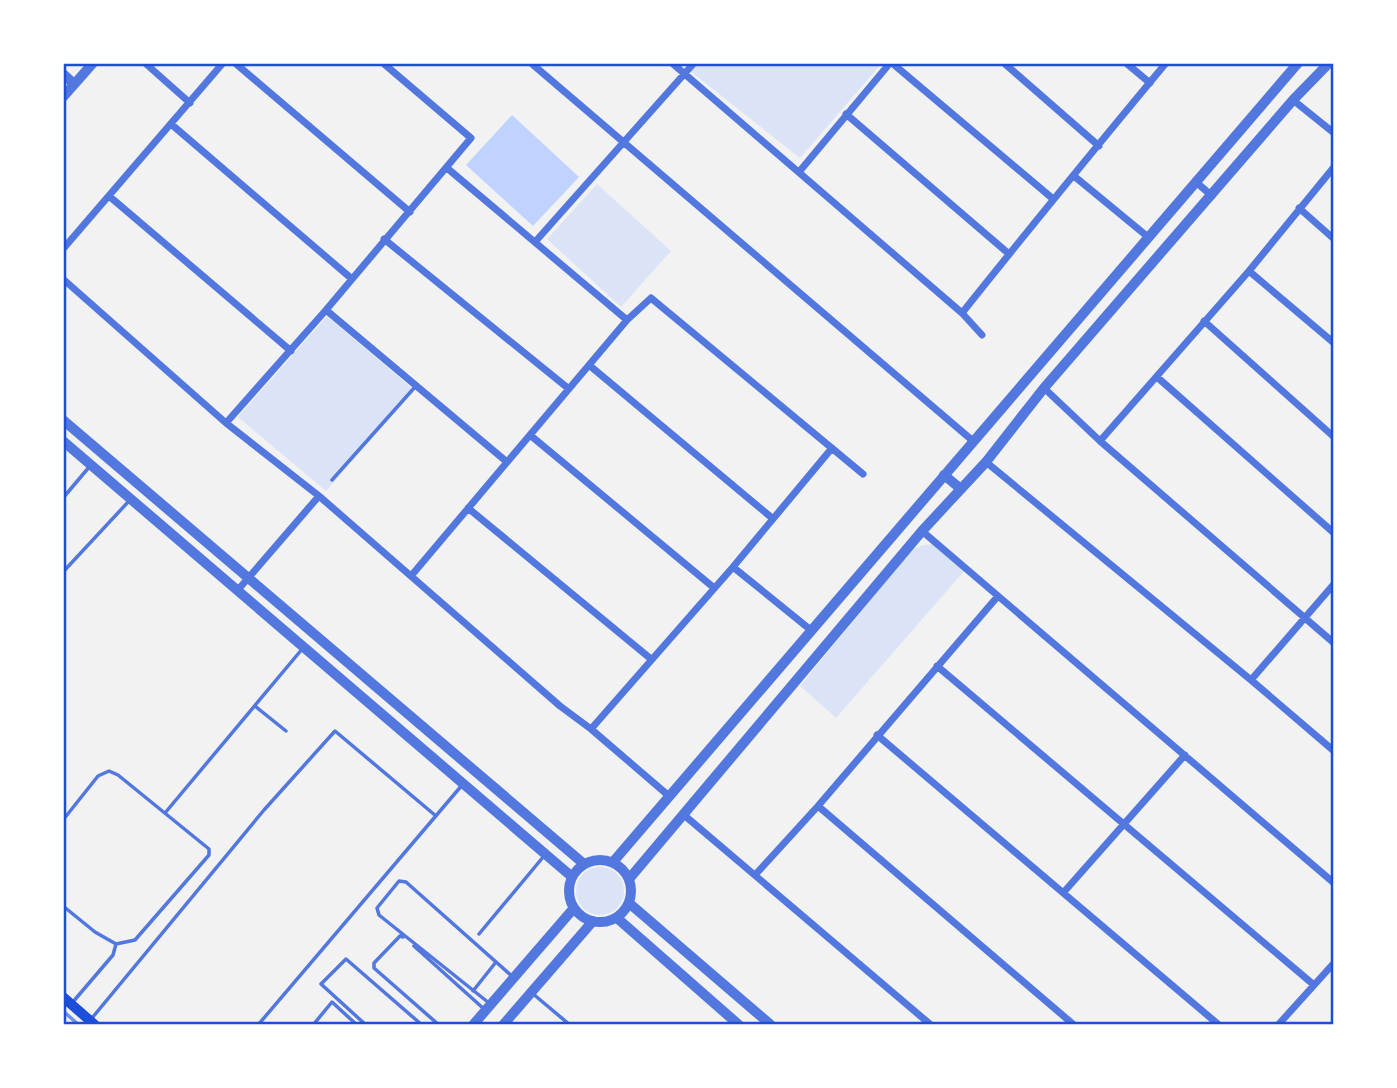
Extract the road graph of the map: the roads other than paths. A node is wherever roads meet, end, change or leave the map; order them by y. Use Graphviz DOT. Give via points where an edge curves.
graph roads {
  1 [pos="93,63"];
  2 [pos="145,63"];
  3 [pos="223,63"];
  4 [pos="235,63"];
  5 [pos="383,63"];
  6 [pos="531,63"];
  7 [pos="672,63"];
  8 [pos="694,63"];
  9 [pos="891,63"];
  10 [pos="1004,63"];
  11 [pos="1126,63"];
  12 [pos="1166,63"];
  13 [pos="1298,63"];
  14 [pos="1329,63"];
  15 [pos="63,74"];
  16 [pos="685,74"];
  17 [pos="1150,83"];
  18 [pos="74,84"];
  19 [pos="63,97"];
  20 [pos="1293,100"];
  21 [pos="190,103"];
  22 [pos="846,114"];
  23 [pos="171,124"];
  24 [pos="1334,133"];
  25 [pos="625,142"];
  26 [pos="1100,146"];
  27 [pos="1334,167"];
  28 [pos="447,168"];
  29 [pos="799,172"];
  30 [pos="1074,176"];
  31 [pos="1196,182"];
  32 [pos="109,196"];
  33 [pos="1212,196"];
  34 [pos="1052,198"];
  35 [pos="1299,208"];
  36 [pos="410,212"];
  37 [pos="1148,237"];
  38 [pos="384,239"];
  39 [pos="1334,239"];
  40 [pos="535,242"];
  41 [pos="63,249"];
  42 [pos="1009,254"];
  43 [pos="1249,271"];
  44 [pos="63,279"];
  45 [pos="352,279"];
  46 [pos="326,310"];
  47 [pos="962,313"];
  48 [pos="627,320"];
  49 [pos="1204,321"];
  50 [pos="1067,332"];
  51 [pos="982,335"];
  52 [pos="1082,344"];
  53 [pos="1334,344"];
  54 [pos="290,351"];
  55 [pos="589,365"];
  56 [pos="1157,377"];
  57 [pos="416,386"];
  58 [pos="1044,388"];
  59 [pos="569,389"];
  60 [pos="63,420"];
  61 [pos="226,423"];
  62 [pos="530,435"];
  63 [pos="1334,437"];
  64 [pos="63,440"];
  65 [pos="973,441"];
  66 [pos="1100,441"];
  67 [pos="832,448"];
  68 [pos="508,462"];
  69 [pos="986,462"];
  70 [pos="91,464"];
  71 [pos="863,474"];
  72 [pos="944,475"];
  73 [pos="332,480"];
  74 [pos="961,489"];
  75 [pos="319,496"];
  76 [pos="63,498"];
  77 [pos="130,499"];
  78 [pos="468,508"];
  79 [pos="772,518"];
  80 [pos="922,531"];
  81 [pos="1334,533"];
  82 [pos="733,567"];
  83 [pos="63,572"];
  84 [pos="411,576"];
  85 [pos="249,578"];
  86 [pos="1334,584"];
  87 [pos="713,586"];
  88 [pos="237,591"];
  89 [pos="998,596"];
  90 [pos="1304,618"];
  91 [pos="811,631"];
  92 [pos="1334,643"];
  93 [pos="303,648"];
  94 [pos="651,659"];
  95 [pos="937,666"];
  96 [pos="1251,680"];
  97 [pos="255,706"];
  98 [pos="591,729"];
  99 [pos="286,731"];
  100 [pos="877,735"];
  101 [pos="1334,751"];
  102 [pos="1185,755"];
  103 [pos="463,784"];
  104 [pos="669,796"];
  105 [pos="818,806"];
  106 [pos="165,813"];
  107 [pos="684,815"];
  108 [pos="436,816"];
  109 [pos="63,820"];
  110 [pos="1124,825"];
  111 [pos="545,854"];
  112 [pos="613,862"];
  113 [pos="584,864"];
  114 [pos="755,875"];
  115 [pos="571,876"];
  116 [pos="629,879"];
  117 [pos="1334,883"];
  118 [pos="1063,893"];
  119 [pos="629,903"];
  120 [pos="63,906"];
  121 [pos="574,908"];
  122 [pos="617,918"];
  123 [pos="593,921"];
  124 [pos="479,934"];
  125 [pos="116,944"];
  126 [pos="496,962"];
  127 [pos="1334,963"];
  128 [pos="514,978"];
  129 [pos="1314,985"];
  130 [pos="474,991"];
  131 [pos="531,992"];
  132 [pos="67,1001"];
  133 [pos="488,1007"];
  134 [pos="92,1023"];
  135 [pos="258,1025"];
  136 [pos="313,1025"];
  137 [pos="357,1025"];
  138 [pos="366,1025"];
  139 [pos="422,1025"];
  140 [pos="439,1025"];
  141 [pos="473,1025"];
  142 [pos="503,1025"];
  143 [pos="570,1025"];
  144 [pos="739,1025"];
  145 [pos="771,1025"];
  146 [pos="931,1025"];
  147 [pos="1074,1025"];
  148 [pos="1219,1025"];
  149 [pos="1278,1025"];
  1 -- 18 [label="street"];
  2 -- 21 [label="street"];
  3 -- 21 [label="street"];
  4 -- 36 [label="street"];
  5 -- 28 [label="street" via="471,138"];
  6 -- 25 [label="street"];
  7 -- 16 [label="street"];
  8 -- 16 [label="street"];
  9 -- 22 [label="street"];
  9 -- 34 [label="street"];
  10 -- 26 [label="street"];
  11 -- 17 [label="street"];
  12 -- 17 [label="street"];
  13 -- 31 [label="street"];
  14 -- 20 [label="street"];
  15 -- 18 [label="street"];
  16 -- 25 [label="street"];
  16 -- 29 [label="street"];
  17 -- 26 [label="street"];
  18 -- 19 [label="street"];
  20 -- 24 [label="street"];
  20 -- 33 [label="street"];
  21 -- 23 [label="street"];
  22 -- 29 [label="street"];
  22 -- 42 [label="street"];
  23 -- 32 [label="street"];
  23 -- 45 [label="street"];
  25 -- 40 [label="street"];
  25 -- 65 [label="street"];
  26 -- 30 [label="street"];
  27 -- 35 [label="street"];
  28 -- 36 [label="street"];
  28 -- 40 [label="street"];
  29 -- 47 [label="street"];
  30 -- 34 [label="street"];
  30 -- 37 [label="street"];
  31 -- 33 [label="street"];
  31 -- 37 [label="street"];
  32 -- 41 [label="street"];
  32 -- 54 [label="street"];
  33 -- 52 [label="street"];
  34 -- 42 [label="street"];
  35 -- 39 [label="street"];
  35 -- 43 [label="street"];
  36 -- 38 [label="street"];
  37 -- 50 [label="street"];
  38 -- 45 [label="street"];
  38 -- 59 [label="street"];
  40 -- 48 [label="street"];
  42 -- 47 [label="street"];
  43 -- 49 [label="street"];
  43 -- 53 [label="street"];
  44 -- 61 [label="street"];
  45 -- 46 [label="street"];
  46 -- 54 [label="street"];
  46 -- 57 [label="street"];
  47 -- 51 [label="street"];
  48 -- 55 [label="street"];
  48 -- 67 [label="street" via="646,300 655,300"];
  49 -- 56 [label="street"];
  49 -- 63 [label="street"];
  50 -- 52 [label="street"];
  50 -- 65 [label="street"];
  52 -- 58 [label="street"];
  54 -- 61 [label="street"];
  55 -- 59 [label="street"];
  55 -- 79 [label="street"];
  56 -- 66 [label="street"];
  56 -- 81 [label="street"];
  57 -- 68 [label="street"];
  57 -- 73 [label="lane"];
  58 -- 66 [label="street"];
  58 -- 69 [label="street"];
  59 -- 62 [label="street"];
  60 -- 85 [label="street"];
  61 -- 75 [label="street"];
  62 -- 68 [label="street"];
  62 -- 87 [label="street"];
  64 -- 70 [label="street"];
  65 -- 72 [label="street"];
  66 -- 90 [label="street"];
  67 -- 71 [label="street"];
  67 -- 79 [label="street"];
  68 -- 78 [label="street"];
  69 -- 74 [label="street"];
  69 -- 96 [label="street"];
  70 -- 76 [label="lane"];
  70 -- 77 [label="street"];
  72 -- 74 [label="street"];
  72 -- 91 [label="street"];
  74 -- 80 [label="street"];
  75 -- 84 [label="street"];
  75 -- 85 [label="street"];
  77 -- 83 [label="lane"];
  77 -- 88 [label="street"];
  78 -- 84 [label="street"];
  78 -- 94 [label="street"];
  79 -- 82 [label="street"];
  80 -- 89 [label="street"];
  80 -- 107 [label="street"];
  82 -- 87 [label="street"];
  82 -- 91 [label="street"];
  84 -- 98 [label="street"];
  85 -- 88 [label="street"];
  85 -- 113 [label="street"];
  86 -- 90 [label="street"];
  87 -- 94 [label="street"];
  88 -- 93 [label="street"];
  89 -- 95 [label="street"];
  89 -- 102 [label="street"];
  90 -- 92 [label="street"];
  90 -- 96 [label="street"];
  91 -- 104 [label="street"];
  93 -- 97 [label="lane"];
  93 -- 103 [label="street"];
  94 -- 98 [label="street"];
  95 -- 100 [label="street"];
  95 -- 110 [label="street"];
  96 -- 101 [label="street"];
  97 -- 99 [label="lane"];
  97 -- 106 [label="lane"];
  98 -- 104 [label="street"];
  100 -- 105 [label="street"];
  100 -- 118 [label="street"];
  102 -- 110 [label="street"];
  102 -- 117 [label="street"];
  103 -- 108 [label="lane"];
  103 -- 111 [label="street"];
  104 -- 112 [label="street"];
  105 -- 114 [label="street"];
  105 -- 147 [label="street"];
  106 -- 109 [label="lane" via="109,771 98,776"];
  106 -- 125 [label="lane" via="209,849 209,855 135,940"];
  107 -- 114 [label="street"];
  107 -- 116 [label="street"];
  108 -- 134 [label="lane" via="335,731 264,810"];
  108 -- 135 [label="lane"];
  110 -- 118 [label="street"];
  110 -- 129 [label="street"];
  111 -- 115 [label="street"];
  111 -- 124 [label="lane"];
  112 -- 113 [label="street"];
  112 -- 116 [label="street"];
  113 -- 115 [label="street"];
  114 -- 146 [label="street"];
  115 -- 121 [label="street"];
  116 -- 119 [label="street"];
  118 -- 148 [label="street"];
  119 -- 122 [label="street"];
  119 -- 145 [label="street"];
  120 -- 125 [label="lane"];
  121 -- 123 [label="street"];
  121 -- 128 [label="street"];
  122 -- 123 [label="street"];
  122 -- 144 [label="street"];
  123 -- 131 [label="street"];
  125 -- 132 [label="lane" via="113,955"];
  126 -- 128 [label="lane"];
  126 -- 130 [label="lane"];
  126 -- 130 [label="lane" via="405,881 377,908 379,915"];
  127 -- 129 [label="street"];
  128 -- 133 [label="street"];
  129 -- 149 [label="street"];
  130 -- 133 [label="lane"];
  131 -- 142 [label="street"];
  131 -- 143 [label="lane"];
  132 -- 134 [label="main road"];
  133 -- 140 [label="lane" via="400,936 374,962 374,968"];
  133 -- 141 [label="street"];
  136 -- 137 [label="lane" via="332,1002"];
  138 -- 139 [label="lane" via="321,984 346,959"];
}
